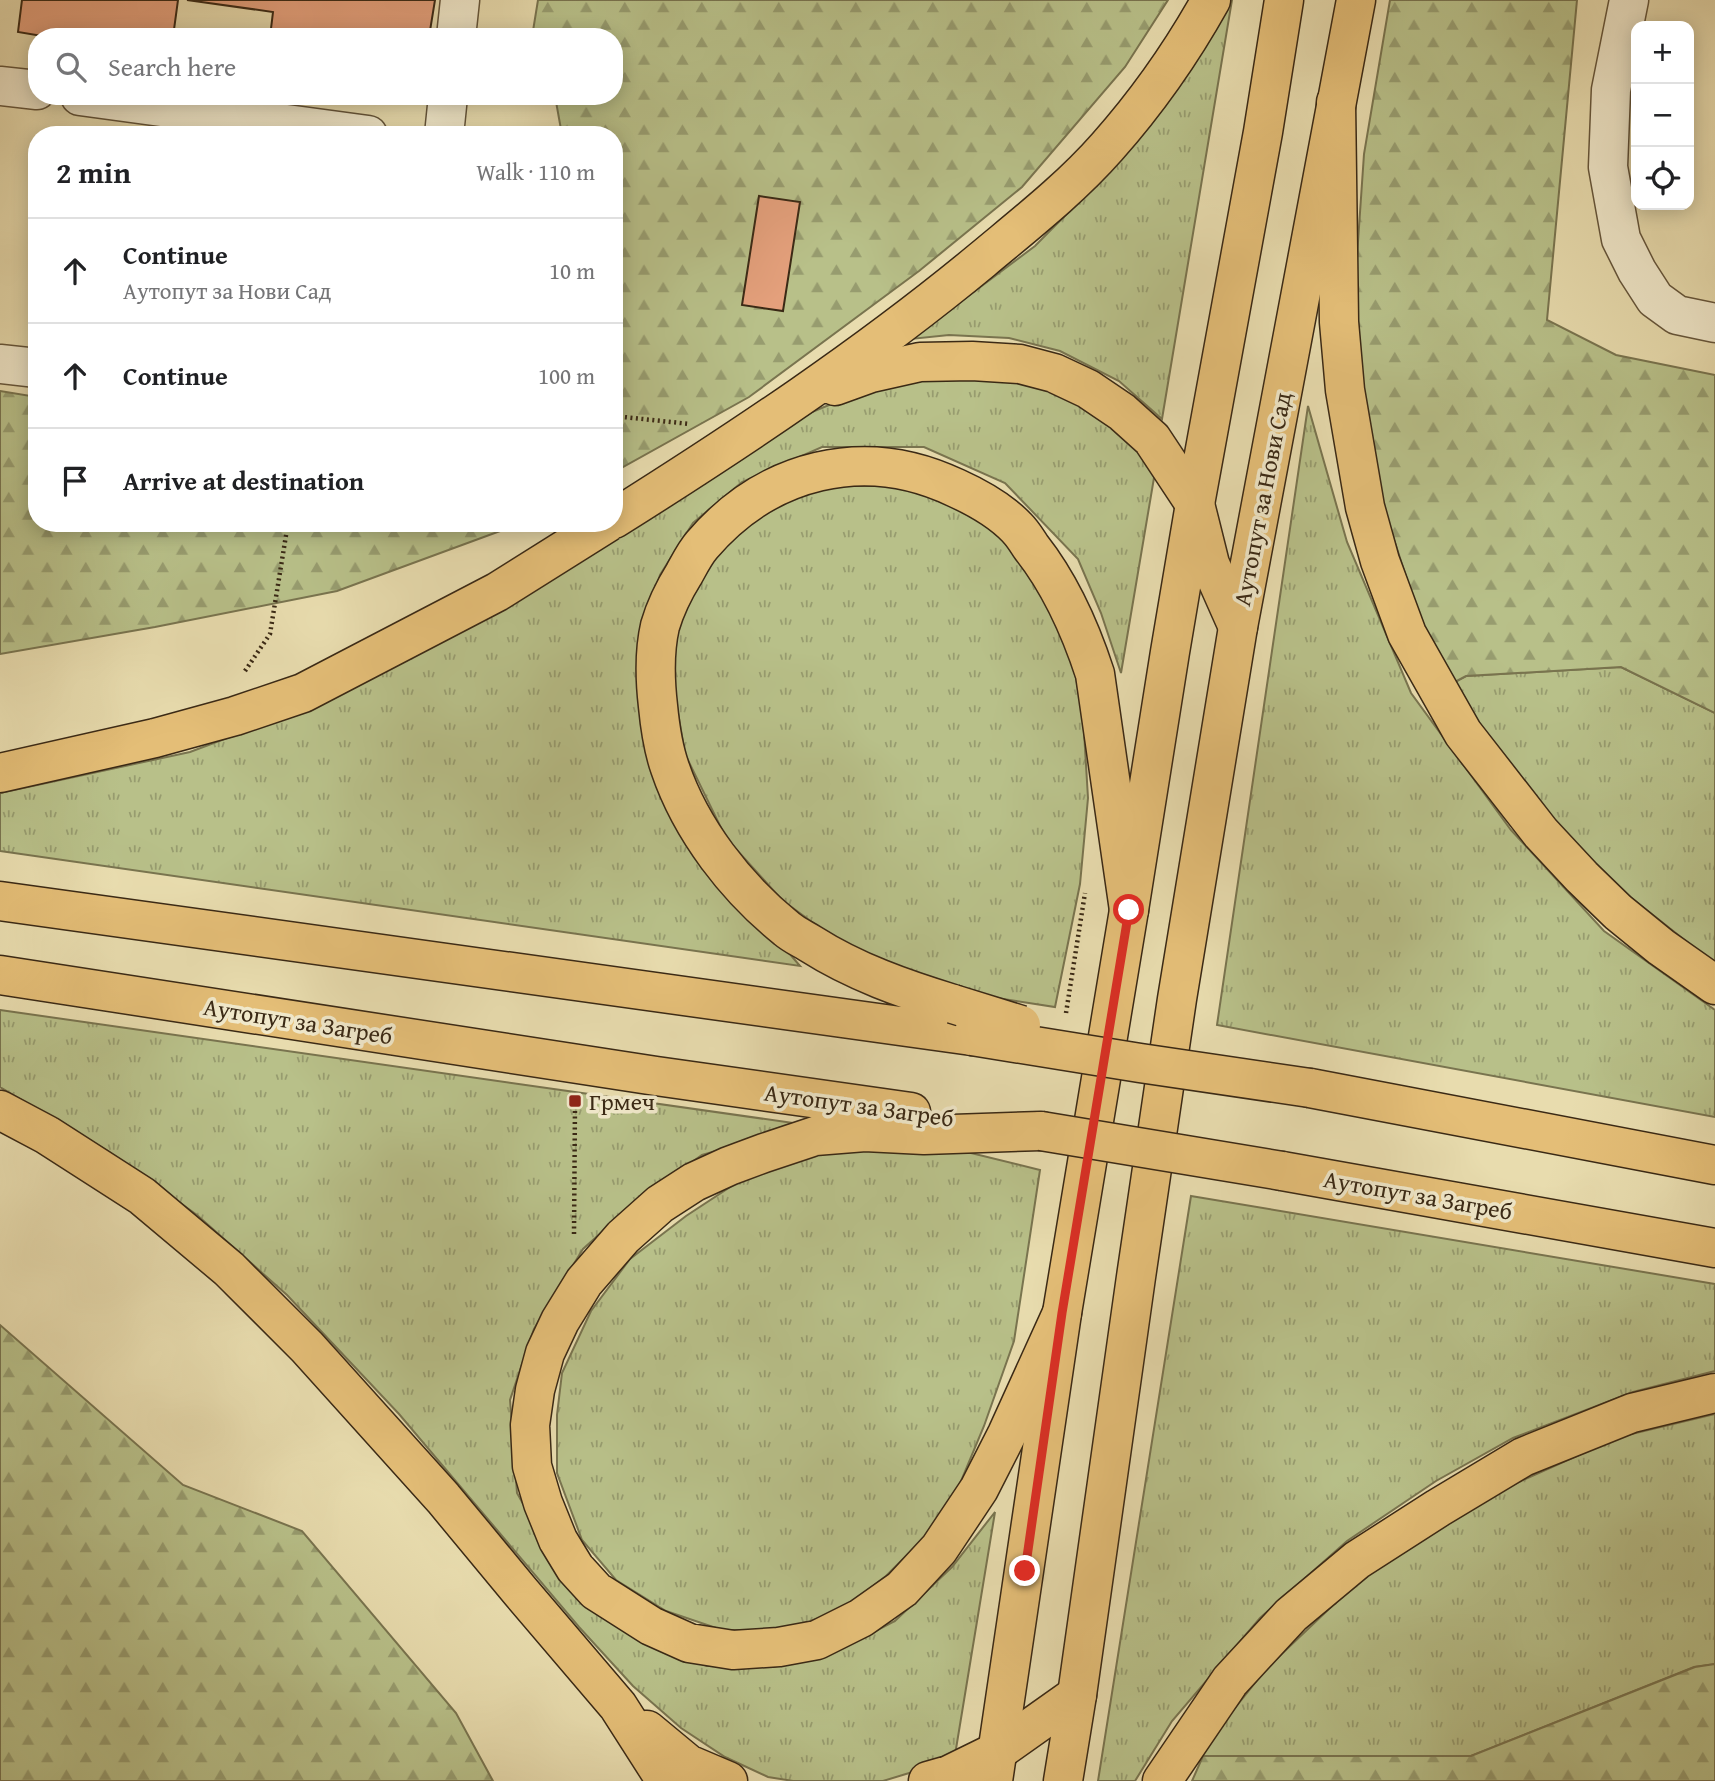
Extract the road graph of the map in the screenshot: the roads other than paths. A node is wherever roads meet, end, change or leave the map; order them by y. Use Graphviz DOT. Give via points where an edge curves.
graph roads {
  1 [pos="460,0"];
  2 [pos="1211,0"];
  3 [pos="1284,0"];
  4 [pos="1356,0"];
  5 [pos="1629,0"];
  6 [pos="457,28"];
  7 [pos="0,86"];
  8 [pos="28,89"];
  9 [pos="1336,102"];
  10 [pos="146,105"];
  11 [pos="447,105"];
  12 [pos="302,126"];
  13 [pos="445,126"];
  14 [pos="1715,323"];
  15 [pos="0,364"];
  16 [pos="28,368"];
  17 [pos="791,403"];
  18 [pos="1195,504"];
  19 [pos="623,513"];
  20 [pos="593,532"];
  21 [pos="1238,627"];
  22 [pos="0,773"];
  23 [pos="0,901"];
  24 [pos="1129,910"];
  25 [pos="0,975"];
  26 [pos="1715,985"];
  27 [pos="963,1020"];
  28 [pos="0,1110"];
  29 [pos="1041,1131"];
  30 [pos="1715,1165"];
  31 [pos="1715,1248"];
  32 [pos="1062,1313"];
  33 [pos="1715,1393"];
  34 [pos="1077,1695"];
  35 [pos="618,1706"];
  36 [pos="995,1766"];
  37 [pos="666,1781"];
  38 [pos="728,1781"];
  39 [pos="928,1781"];
  40 [pos="1063,1781"];
  41 [pos="1162,1781"];
  1 -- 6 [label="street"];
  2 -- 17 [label="main road" via="1156,87 1108,147 1063,192 925,307"];
  3 -- 18 [label="main road"];
  4 -- 9 [label="main road, Аутопут за Нови Сад"];
  5 -- 14 [label="street" via="1611,90 1608,167 1620,239 1655,299 1677,315"];
  7 -- 8 [label="street"];
  9 -- 21 [label="main road, Аутопут за Нови Сад"];
  9 -- 26 [label="main road" via="1339,322 1345,390 1368,517 1407,634 1463,733 1541,833 1618,912"];
  10 -- 12 [label="street"];
  11 -- 13 [label="street"];
  15 -- 16 [label="street"];
  17 -- 18 [label="main road" via="871,373 920,362 1020,364 1088,389 1122,412 1152,439"];
  17 -- 19 [label="main road"];
  18 -- 21 [label="main road" via="1210,564"];
  18 -- 24 [label="main road"];
  20 -- 22 [label="main road" via="497,592 303,693 155,738"];
  21 -- 34 [label="main road, Аутопут за Нови Сад" via="1177,999"];
  23 -- 27 [label="main road"];
  24 -- 27 [label="main road" via="1095,674 1067,603 1017,528 983,501 943,481 901,469 830,468 757,496 700,547 660,625 656,688 670,768 684,801 723,864 789,930 826,954 913,992"];
  24 -- 32 [label="main road"];
  25 -- 29 [label="main road, Аутопут за Загреб"];
  27 -- 30 [label="main road, bridge" via="1140,1063 1310,1088"];
  28 -- 35 [label="main road" via="142,1196 229,1269 443,1497"];
  29 -- 31 [label="main road, Аутопут за Загреб, bridge"];
  29 -- 32 [label="main road" via="815,1136 729,1166 660,1204 584,1282 545,1353 530,1424 532,1466 543,1503 575,1568 596,1591 652,1626 689,1643 733,1650 817,1640 861,1618 902,1589 939,1549 979,1489"];
  32 -- 36 [label="main road"];
  33 -- 41 [label="main road" via="1632,1413 1523,1457 1357,1560 1291,1615 1230,1681"];
  34 -- 36 [label="main road"];
  34 -- 40 [label="main road, Аутопут за Нови Сад"];
  35 -- 37 [label="main road"];
  35 -- 38 [label="main road" via="688,1764"];
  36 -- 39 [label="main road"];
}
